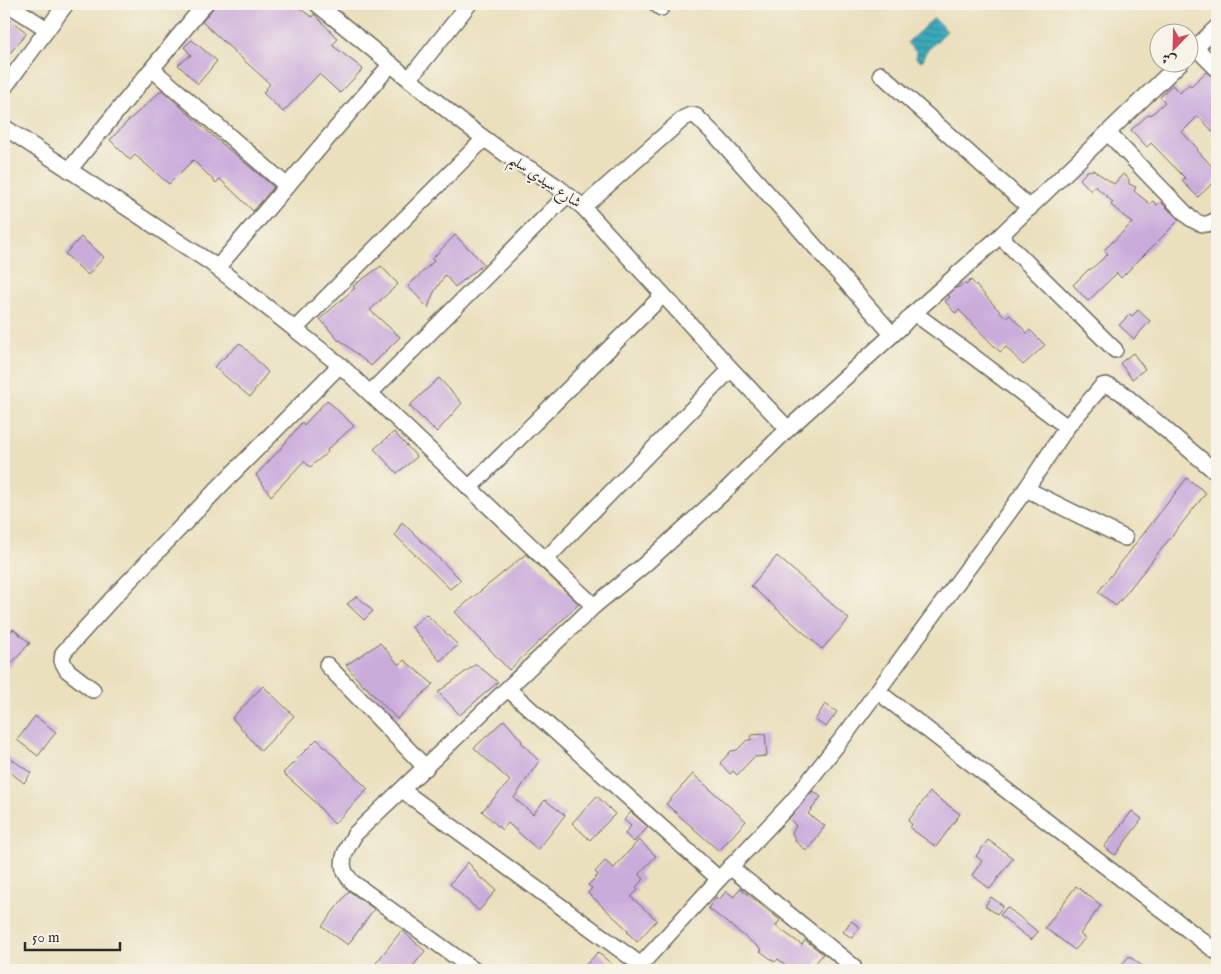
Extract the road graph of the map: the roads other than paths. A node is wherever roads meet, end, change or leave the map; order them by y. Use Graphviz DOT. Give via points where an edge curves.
graph roads {
  1 [pos="8,4"];
  2 [pos="66,4"];
  3 [pos="205,4"];
  4 [pos="317,4"];
  5 [pos="469,4"];
  6 [pos="1217,27"];
  7 [pos="47,29"];
  8 [pos="1198,45"];
  9 [pos="1198,55"];
  10 [pos="391,64"];
  11 [pos="152,69"];
  12 [pos="1217,69"];
  13 [pos="1171,72"];
  14 [pos="881,74"];
  15 [pos="409,79"];
  16 [pos="4,88"];
  17 [pos="4,126"];
  18 [pos="1108,132"];
  19 [pos="484,138"];
  20 [pos="69,170"];
  21 [pos="287,186"];
  22 [pos="567,195"];
  23 [pos="584,206"];
  24 [pos="1030,208"];
  25 [pos="1217,219"];
  26 [pos="1000,236"];
  27 [pos="217,268"];
  28 [pos="663,296"];
  29 [pos="914,313"];
  30 [pos="294,329"];
  31 [pos="892,334"];
  32 [pos="1115,350"];
  33 [pos="340,365"];
  34 [pos="731,369"];
  35 [pos="370,393"];
  36 [pos="1067,427"];
  37 [pos="788,429"];
  38 [pos="1217,474"];
  39 [pos="469,488"];
  40 [pos="1026,489"];
  41 [pos="1125,538"];
  42 [pos="544,560"];
  43 [pos="594,606"];
  44 [pos="327,665"];
  45 [pos="508,689"];
  46 [pos="93,690"];
  47 [pos="877,691"];
  48 [pos="426,768"];
  49 [pos="402,790"];
  50 [pos="730,867"];
  51 [pos="719,879"];
  52 [pos="1217,952"];
  53 [pos="853,966"];
  54 [pos="639,968"];
  55 [pos="474,970"];
  1 -- 7 [label="street"];
  2 -- 7 [label="street"];
  3 -- 11 [label="street"];
  4 -- 10 [label="street, شارع سيدي سليم"];
  5 -- 15 [label="street"];
  6 -- 8 [label="street"];
  7 -- 16 [label="street"];
  9 -- 12 [label="street"];
  10 -- 15 [label="street, شارع سيدي سليم"];
  10 -- 21 [label="street"];
  11 -- 20 [label="street"];
  11 -- 21 [label="street"];
  13 -- 18 [label="street"];
  14 -- 24 [label="street"];
  15 -- 19 [label="street, شارع سيدي سليم"];
  17 -- 20 [label="street"];
  18 -- 24 [label="street"];
  18 -- 25 [label="street" via="1190,218 1199,224 1209,224"];
  19 -- 22 [label="street, شارع سيدي سليم"];
  19 -- 30 [label="street"];
  20 -- 27 [label="street"];
  21 -- 27 [label="street"];
  22 -- 23 [label="street, شارع سيدي سليم"];
  22 -- 35 [label="street"];
  23 -- 28 [label="street, شارع سيدي سليم"];
  23 -- 31 [label="street" via="684,118 696,116"];
  24 -- 26 [label="street"];
  26 -- 29 [label="street"];
  26 -- 32 [label="street"];
  27 -- 30 [label="street"];
  28 -- 34 [label="street, شارع سيدي سليم"];
  28 -- 39 [label="street"];
  29 -- 31 [label="street"];
  29 -- 36 [label="street"];
  30 -- 33 [label="street"];
  31 -- 37 [label="street"];
  33 -- 35 [label="street"];
  33 -- 46 [label="street" via="62,653 67,670"];
  34 -- 37 [label="street, شارع سيدي سليم"];
  34 -- 42 [label="street"];
  35 -- 39 [label="street"];
  36 -- 38 [label="street" via="1096,392 1106,385 1121,392"];
  36 -- 40 [label="street"];
  37 -- 43 [label="street" via="644,565"];
  39 -- 42 [label="street"];
  40 -- 41 [label="street"];
  40 -- 47 [label="street"];
  42 -- 43 [label="street"];
  43 -- 45 [label="street"];
  44 -- 48 [label="street"];
  45 -- 48 [label="street"];
  45 -- 51 [label="street"];
  47 -- 50 [label="street" via="793,801"];
  47 -- 52 [label="street"];
  48 -- 49 [label="street"];
  49 -- 54 [label="street"];
  49 -- 55 [label="street" via="355,834 346,849 344,872 352,882"];
  50 -- 51 [label="street"];
  50 -- 53 [label="street"];
  51 -- 54 [label="street"];
}
